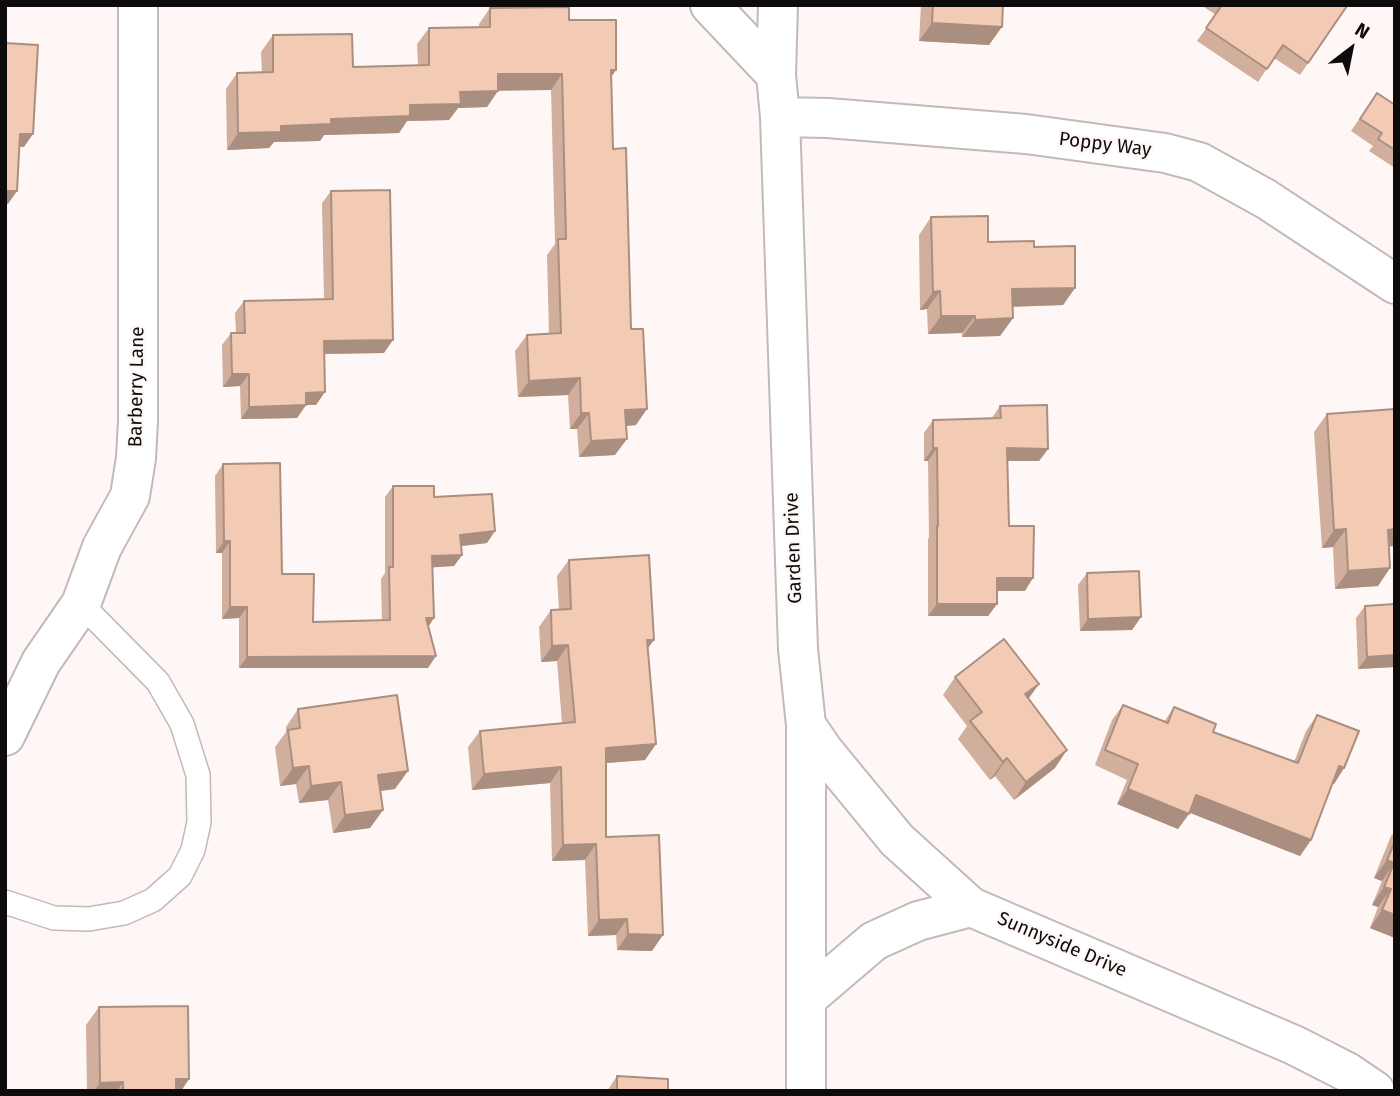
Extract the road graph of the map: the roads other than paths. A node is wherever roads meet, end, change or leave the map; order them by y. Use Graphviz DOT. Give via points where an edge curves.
graph roads {
  1 [pos="138,5"];
  2 [pos="710,5"];
  3 [pos="778,5"];
  4 [pos="776,75"];
  5 [pos="780,117"];
  6 [pos="1395,284"];
  7 [pos="81,604"];
  8 [pos="806,725"];
  9 [pos="5,736"];
  10 [pos="5,902"];
  11 [pos="971,907"];
  12 [pos="806,999"];
  13 [pos="806,1091"];
  14 [pos="1375,1091"];
  1 -- 7 [label="street, Barberry Lane" via="136,458 130,495 102,547"];
  2 -- 4 [label="street"];
  3 -- 4 [label="street, Garden Drive"];
  4 -- 5 [label="street, Garden Drive"];
  5 -- 6 [label="street, Poppy Way" via="1013,133 1165,153 1199,162 1266,199"];
  5 -- 8 [label="street, Garden Drive" via="797,649"];
  7 -- 9 [label="street, Barberry Lane" via="41,662"];
  7 -- 10 [label="lane" via="158,682 181,724 198,775 200,822 193,850 180,876 153,900 124,913 54,918"];
  8 -- 11 [label="street, Sunnyside Drive" via="897,839"];
  8 -- 12 [label="street, Garden Drive"];
  11 -- 12 [label="street" via="918,921 874,942"];
  11 -- 14 [label="street, Sunnyside Drive" via="1294,1045"];
  12 -- 13 [label="street, Garden Drive"];
}
